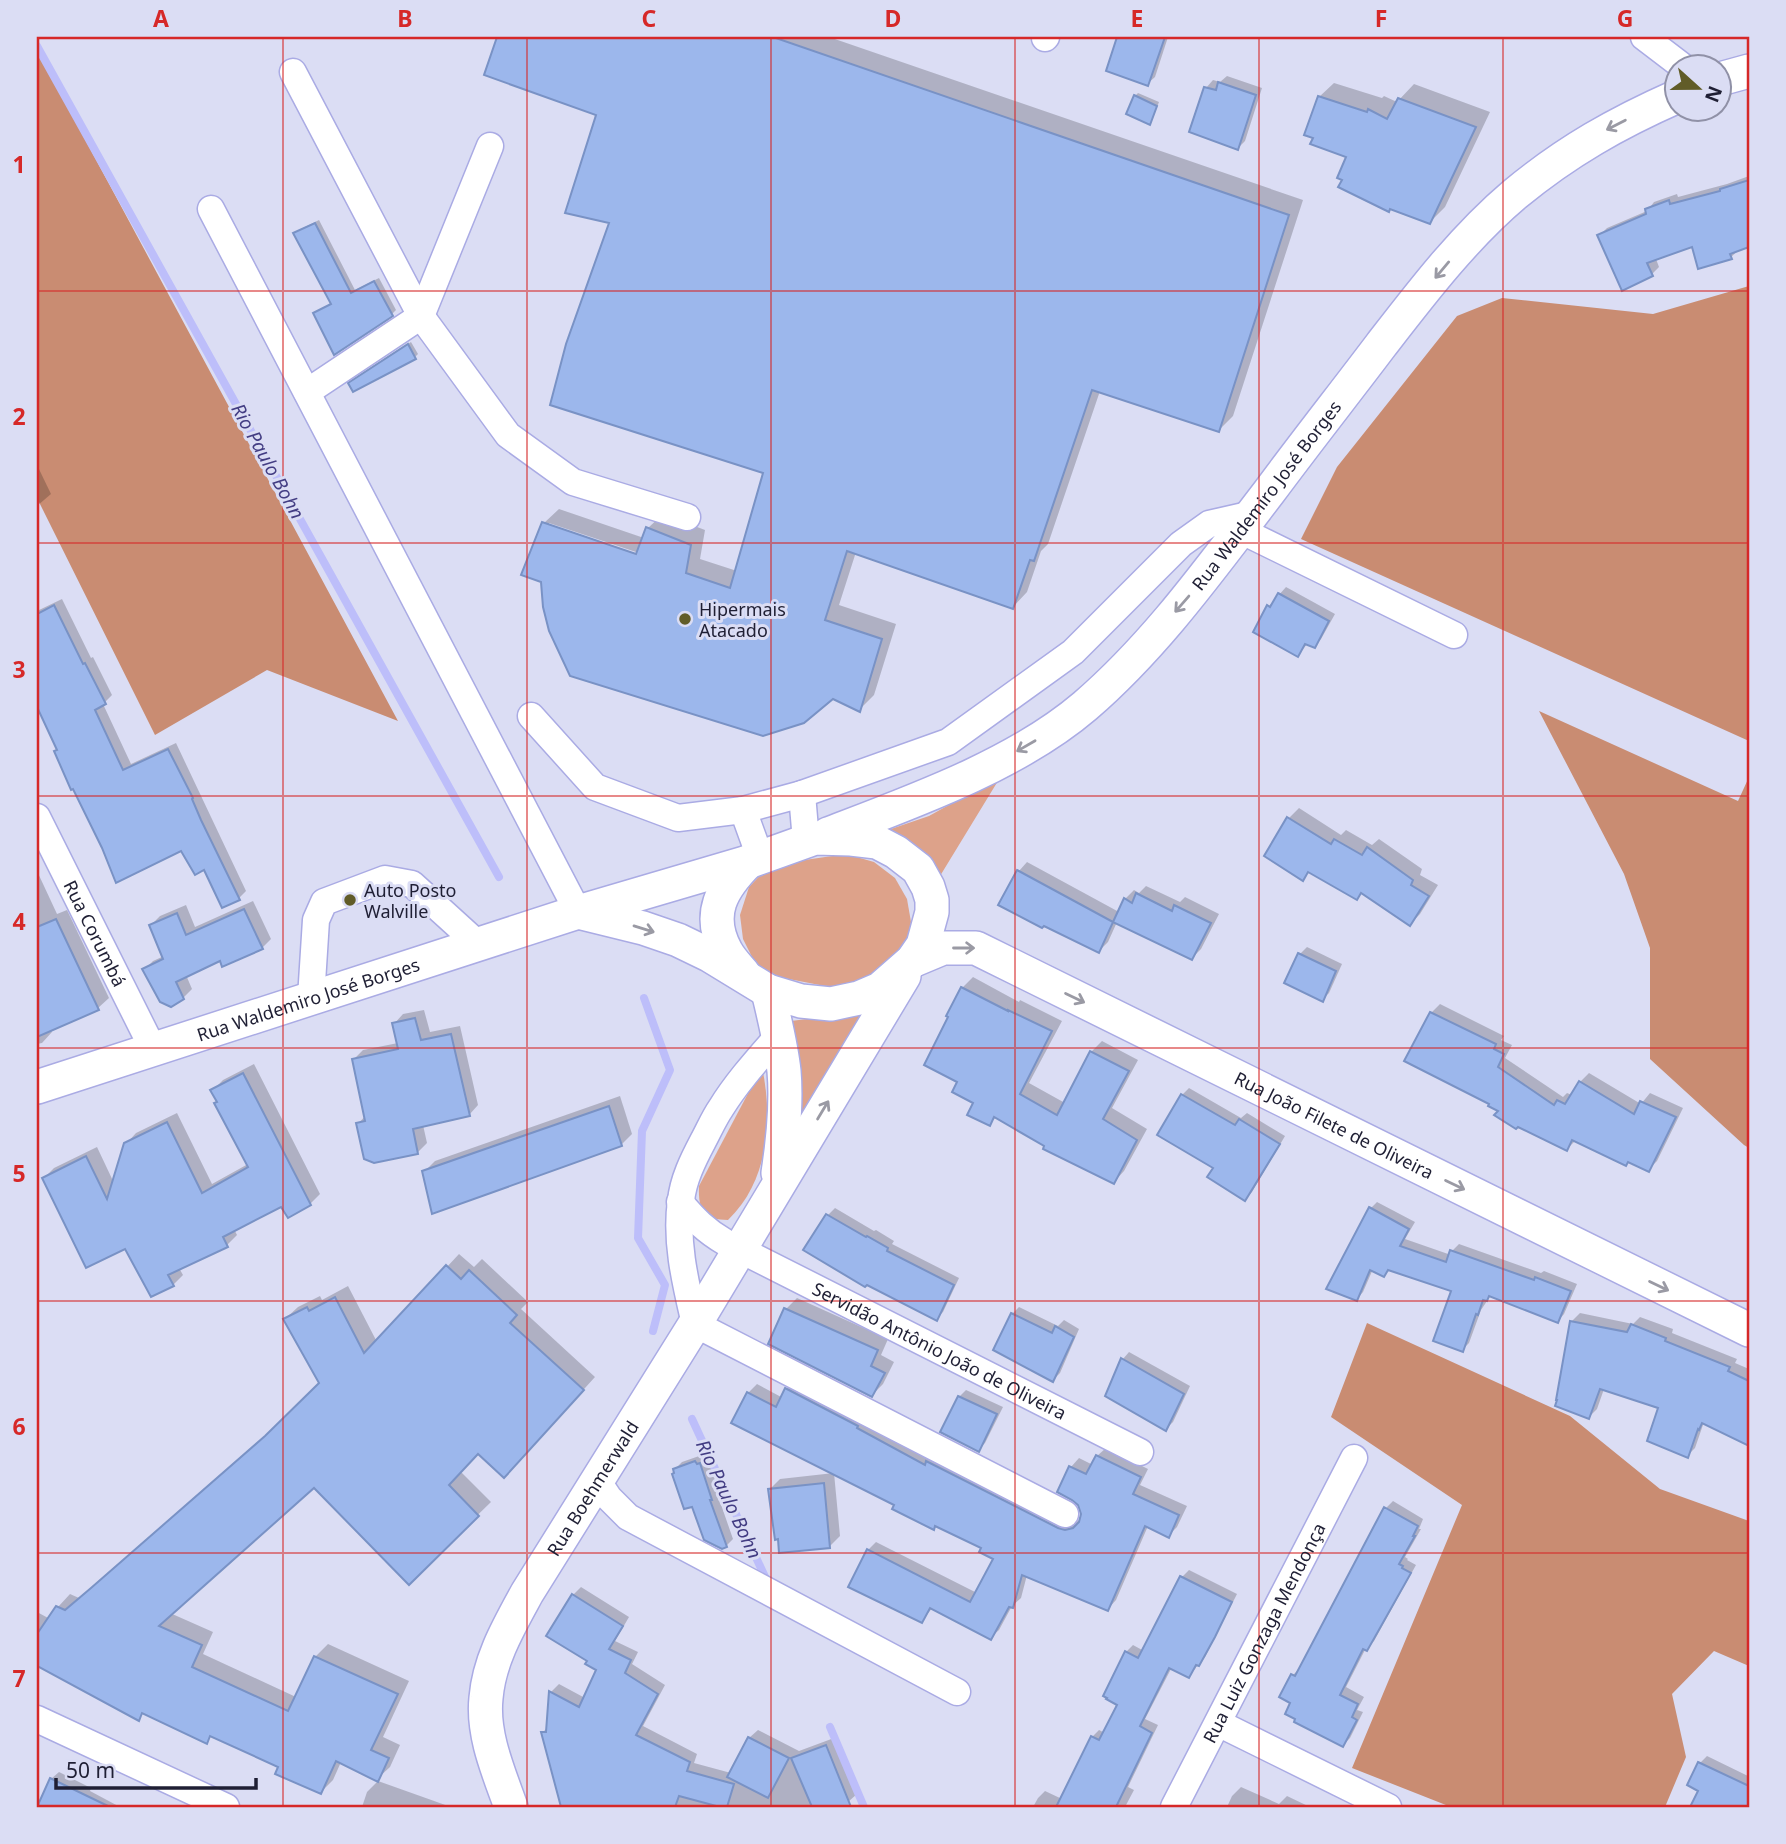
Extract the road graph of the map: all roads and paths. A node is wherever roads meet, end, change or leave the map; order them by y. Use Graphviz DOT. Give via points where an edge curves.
graph roads {
  1 [pos="1644,37"];
  2 [pos="1664,52"];
  3 [pos="293,72"];
  4 [pos="1664,103"];
  5 [pos="490,146"];
  6 [pos="211,209"];
  7 [pos="421,316"];
  8 [pos="307,392"];
  9 [pos="687,517"];
  10 [pos="1246,522"];
  11 [pos="1454,635"];
  12 [pos="531,716"];
  13 [pos="802,794"];
  14 [pos="743,810"];
  15 [pos="37,817"];
  16 [pos="811,839"];
  17 [pos="754,859"];
  18 [pos="578,912"];
  19 [pos="478,944"];
  20 [pos="912,961"];
  21 [pos="757,984"];
  22 [pos="312,998"];
  23 [pos="778,1036"];
  24 [pos="153,1049"];
  25 [pos="37,1087"];
  26 [pos="775,1190"];
  27 [pos="680,1202"];
  28 [pos="740,1249"];
  29 [pos="695,1324"];
  30 [pos="1749,1330"];
  31 [pos="1140,1452"];
  32 [pos="1354,1458"];
  33 [pos="597,1480"];
  34 [pos="1065,1514"];
  35 [pos="575,1516"];
  36 [pos="628,1517"];
  37 [pos="957,1692"];
  38 [pos="37,1719"];
  39 [pos="1218,1723"];
  40 [pos="226,1807"];
  41 [pos="511,1807"];
  42 [pos="1174,1807"];
  43 [pos="1388,1807"];
  1 -- 2 [label="street"];
  3 -- 7 [label="street"];
  4 -- 10 [label="main road, Rua Waldemiro José Borges, one-way" via="1602,132 1553,164 1473,234"];
  5 -- 7 [label="street"];
  6 -- 8 [label="street"];
  7 -- 8 [label="street"];
  7 -- 9 [label="street" via="508,435 573,482"];
  8 -- 18 [label="street"];
  10 -- 11 [label="street"];
  10 -- 13 [label="street" via="1209,524 1181,544 1073,652 948,742"];
  10 -- 16 [label="main road, Rua Waldemiro José Borges, one-way" via="1147,645 1083,708 1000,761 900,807"];
  12 -- 14 [label="street" via="595,787 678,818"];
  13 -- 14 [label="street"];
  13 -- 16 [label="street"];
  14 -- 17 [label="street"];
  15 -- 24 [label="street, Rua Corumbá"];
  16 -- 17 [label="main road"];
  16 -- 20 [label="main road" via="877,842 918,869 928,887 932,912 923,945"];
  17 -- 18 [label="main road, Rua Waldemiro José Borges"];
  17 -- 21 [label="main road" via="730,880 720,900 717,923 726,951"];
  18 -- 19 [label="main road, Rua Waldemiro José Borges"];
  18 -- 21 [label="main road, one-way" via="678,940"];
  19 -- 22 [label="main road, Rua Waldemiro José Borges"];
  19 -- 22 [label="street" via="412,884 384,879 324,902 316,920"];
  20 -- 21 [label="main road" via="880,989 831,1004 801,1001"];
  26 -- 20 [label="main road, Rua Boehmerwald, one-way"];
  20 -- 30 [label="main road, Rua João Filete de Oliveira, one-way" via="943,948 976,948"];
  21 -- 23 [label="main road, Rua Boehmerwald"];
  22 -- 24 [label="main road, Rua Waldemiro José Borges"];
  23 -- 26 [label="main road, Rua Boehmerwald" via="785,1104"];
  23 -- 27 [label="street" via="720,1109 696,1155"];
  24 -- 25 [label="main road, Rua Waldemiro José Borges"];
  26 -- 28 [label="main road, Rua Boehmerwald"];
  27 -- 28 [label="street, Servidão Antônio João de Oliveira" via="709,1233"];
  27 -- 29 [label="street" via="680,1242"];
  28 -- 29 [label="main road, Rua Boehmerwald"];
  28 -- 31 [label="street, Servidão Antônio João de Oliveira"];
  29 -- 33 [label="main road, Rua Boehmerwald"];
  29 -- 34 [label="street"];
  32 -- 39 [label="street, Rua Luiz Gonzaga Mendonça"];
  33 -- 35 [label="main road, Rua Boehmerwald"];
  33 -- 36 [label="street"];
  35 -- 36 [label="street"];
  35 -- 41 [label="main road, Rua Boehmerwald" via="506,1633 485,1699 493,1756"];
  36 -- 37 [label="street"];
  38 -- 40 [label="street"];
  39 -- 42 [label="street, Rua Luiz Gonzaga Mendonça"];
  39 -- 43 [label="street"];
}
